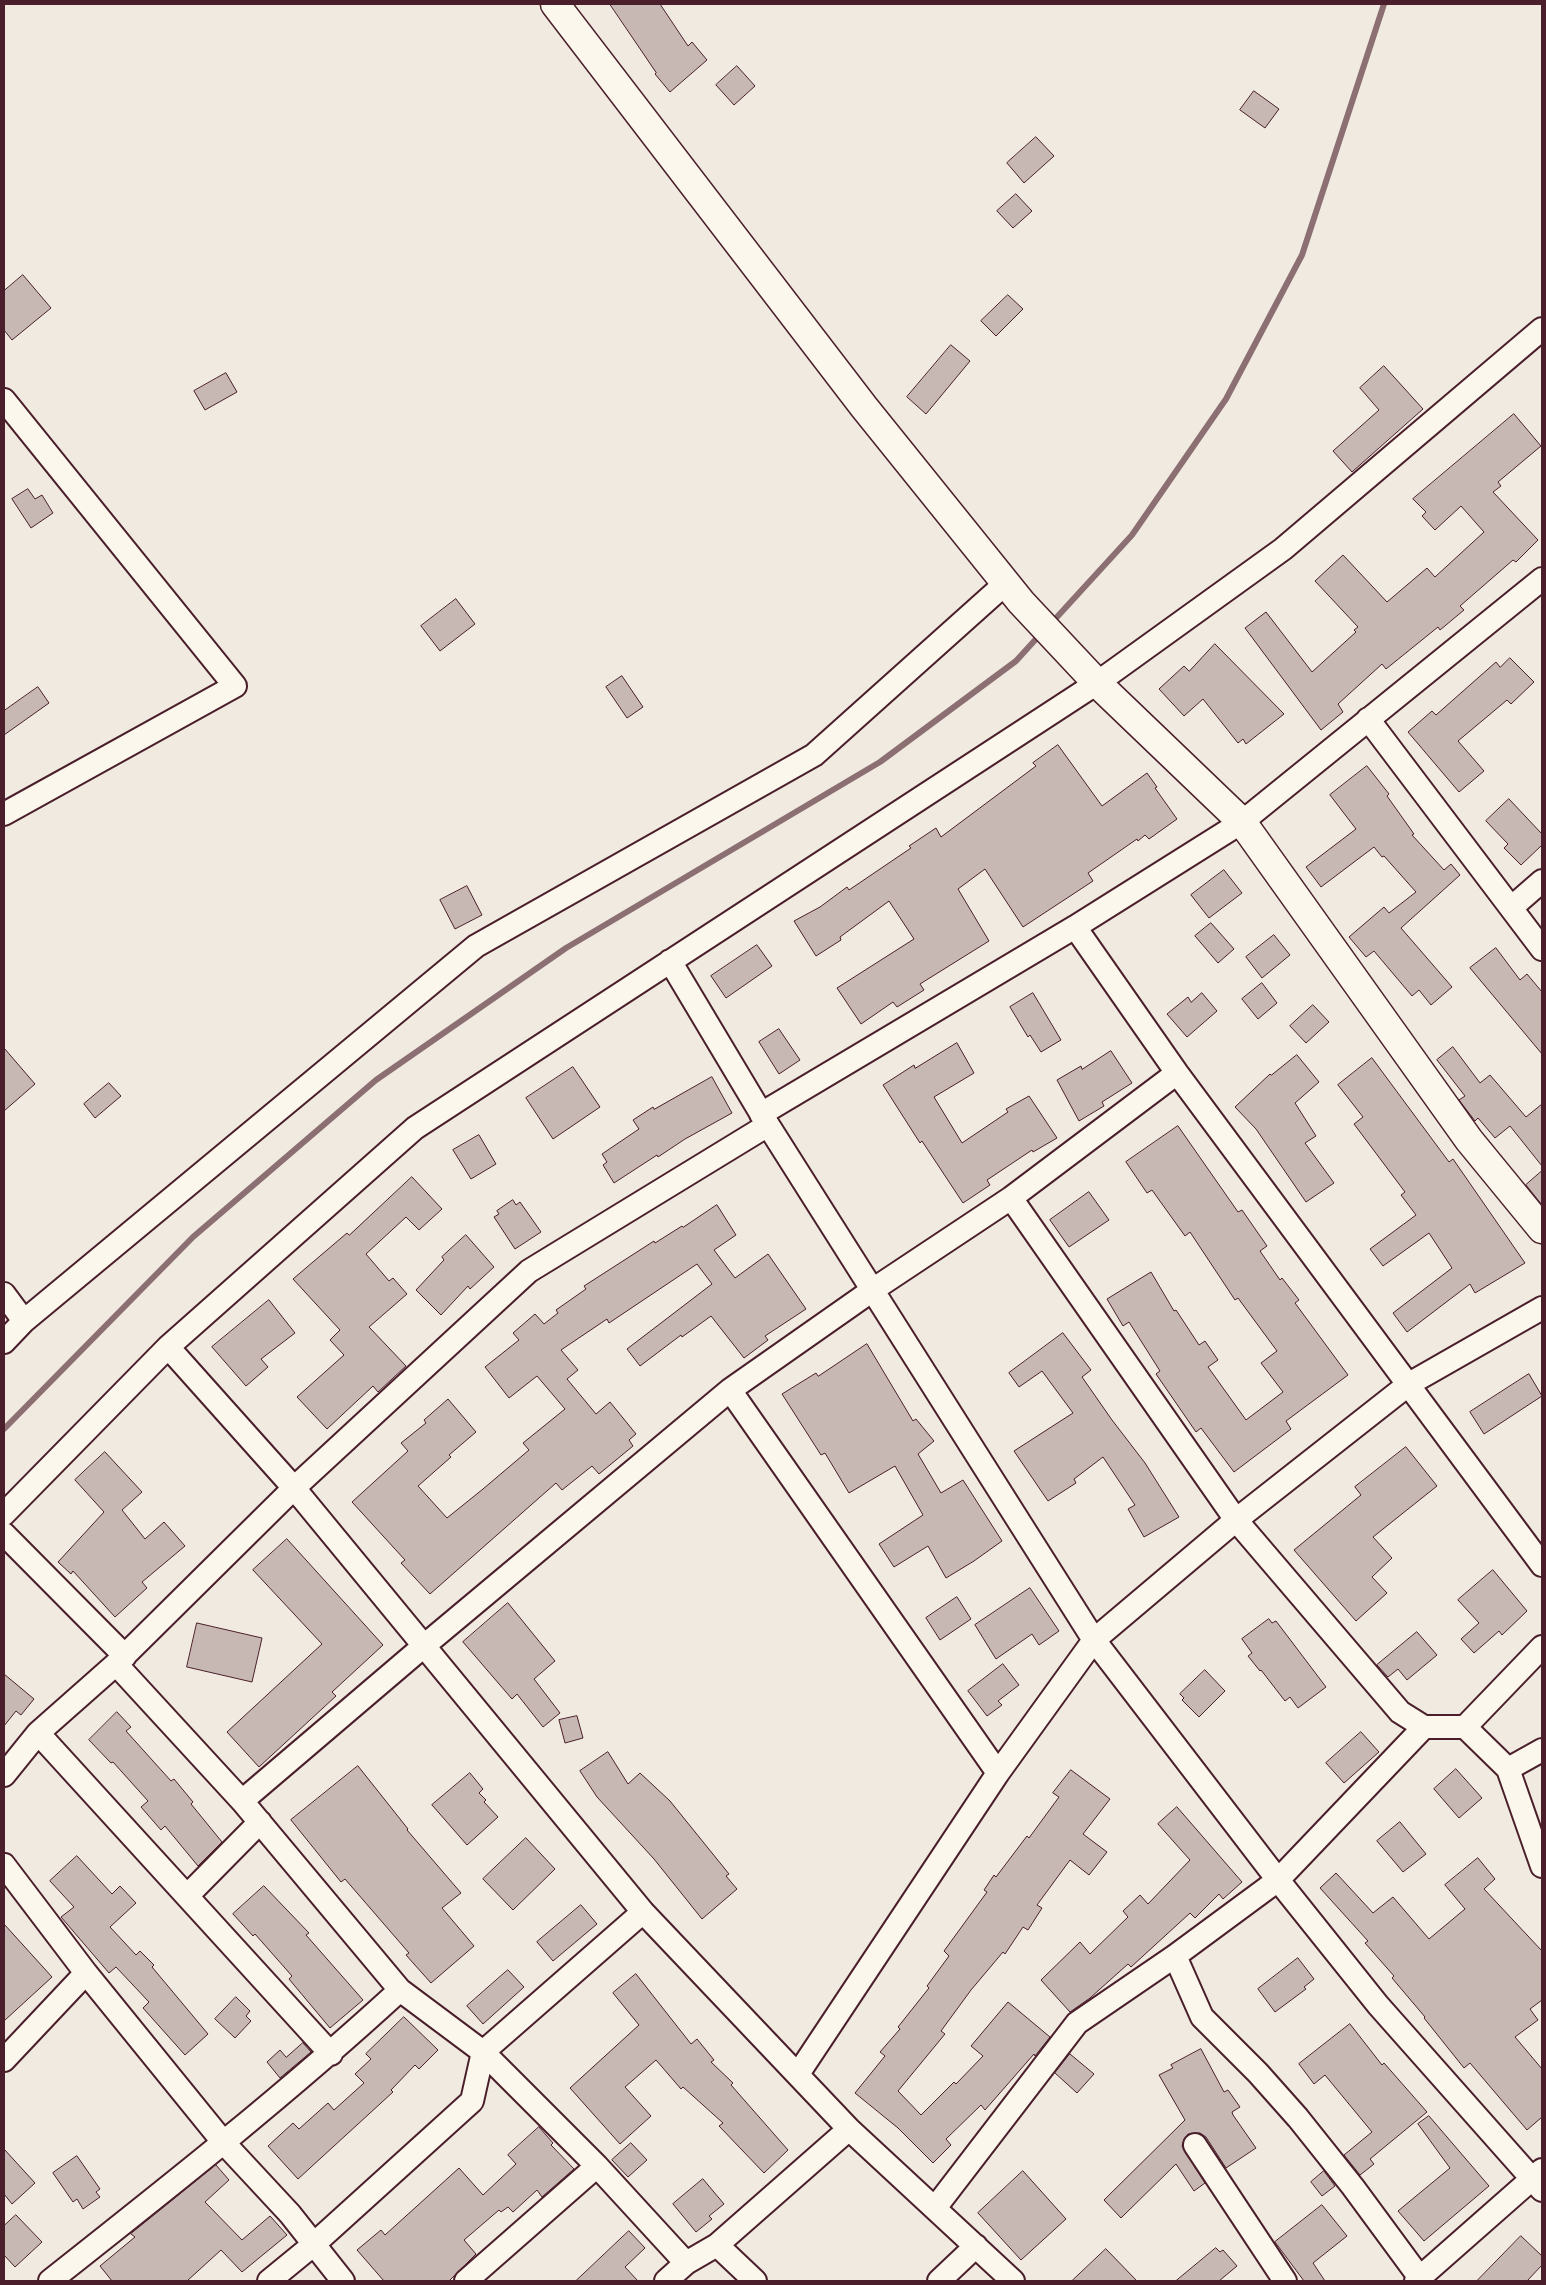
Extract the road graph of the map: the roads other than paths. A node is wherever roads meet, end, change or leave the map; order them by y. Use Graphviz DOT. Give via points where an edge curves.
graph roads {
  1 [pos="555,4"];
  2 [pos="1542,330"];
  3 [pos="4,400"];
  4 [pos="1542,579"];
  5 [pos="1006,583"];
  6 [pos="1096,683"];
  7 [pos="1368,719"];
  8 [pos="4,814"];
  9 [pos="1242,822"];
  10 [pos="1542,881"];
  11 [pos="1511,908"];
  12 [pos="1075,927"];
  13 [pos="1542,949"];
  14 [pos="670,961"];
  15 [pos="1177,1072"];
  16 [pos="765,1119"];
  17 [pos="1011,1198"];
  18 [pos="1542,1229"];
  19 [pos="874,1289"];
  20 [pos="4,1294"];
  21 [pos="1542,1308"];
  22 [pos="24,1321"];
  23 [pos="4,1342"];
  24 [pos="168,1347"];
  25 [pos="1409,1384"];
  26 [pos="730,1390"];
  27 [pos="294,1488"];
  28 [pos="4,1514"];
  29 [pos="1236,1520"];
  30 [pos="4,1534"];
  31 [pos="1542,1565"];
  32 [pos="1094,1640"];
  33 [pos="425,1645"];
  34 [pos="1542,1646"];
  35 [pos="120,1660"];
  36 [pos="1424,1727"];
  37 [pos="1465,1727"];
  38 [pos="38,1733"];
  39 [pos="1542,1750"];
  40 [pos="1508,1769"];
  41 [pos="998,1773"];
  42 [pos="4,1775"];
  43 [pos="242,1800"];
  44 [pos="260,1822"];
  45 [pos="4,1865"];
  46 [pos="1542,1866"];
  47 [pos="1278,1880"];
  48 [pos="187,1896"];
  49 [pos="643,1912"];
  50 [pos="1176,1956"];
  51 [pos="86,1973"];
  52 [pos="400,1990"];
  53 [pos="483,2052"];
  54 [pos="331,2054"];
  55 [pos="4,2060"];
  56 [pos="798,2074"];
  57 [pos="849,2129"];
  58 [pos="224,2143"];
  59 [pos="1194,2145"];
  60 [pos="598,2166"];
  61 [pos="1539,2180"];
  62 [pos="935,2208"];
  63 [pos="313,2245"];
  64 [pos="717,2245"];
  65 [pos="976,2246"];
  66 [pos="686,2263"];
  67 [pos="1418,2280"];
  68 [pos="50,2281"];
  69 [pos="269,2281"];
  70 [pos="343,2281"];
  71 [pos="466,2281"];
  72 [pos="666,2281"];
  73 [pos="755,2281"];
  74 [pos="939,2281"];
  75 [pos="1013,2281"];
  76 [pos="1285,2281"];
  1 -- 5 [label="street" via="864,406"];
  2 -- 6 [label="street" via="1283,549"];
  3 -- 8 [label="street" via="235,686"];
  4 -- 7 [label="street"];
  5 -- 6 [label="street"];
  5 -- 22 [label="street" via="814,756 476,946"];
  6 -- 9 [label="street"];
  6 -- 14 [label="street"];
  7 -- 9 [label="street"];
  7 -- 11 [label="street"];
  9 -- 12 [label="street"];
  9 -- 18 [label="street" via="1469,1140"];
  10 -- 11 [label="street"];
  11 -- 13 [label="street"];
  12 -- 15 [label="street"];
  12 -- 16 [label="street"];
  14 -- 16 [label="street"];
  14 -- 24 [label="street" via="415,1128"];
  15 -- 17 [label="street"];
  15 -- 25 [label="street"];
  16 -- 19 [label="street"];
  16 -- 27 [label="street" via="529,1271"];
  17 -- 19 [label="street"];
  17 -- 29 [label="street"];
  19 -- 26 [label="street"];
  19 -- 32 [label="street"];
  20 -- 22 [label="street"];
  21 -- 25 [label="street"];
  22 -- 23 [label="street"];
  24 -- 27 [label="street"];
  24 -- 28 [label="street"];
  25 -- 29 [label="street"];
  25 -- 31 [label="street"];
  26 -- 33 [label="street"];
  26 -- 41 [label="street"];
  27 -- 33 [label="street"];
  27 -- 35 [label="street"];
  29 -- 32 [label="street"];
  29 -- 36 [label="street" via="1400,1712"];
  30 -- 35 [label="street"];
  32 -- 41 [label="street"];
  32 -- 47 [label="street"];
  33 -- 43 [label="street"];
  33 -- 49 [label="street"];
  34 -- 37 [label="street"];
  35 -- 38 [label="street"];
  35 -- 43 [label="street"];
  36 -- 37 [label="street"];
  36 -- 47 [label="street"];
  37 -- 40 [label="street"];
  38 -- 42 [label="street"];
  38 -- 48 [label="street"];
  39 -- 40 [label="street"];
  40 -- 46 [label="street"];
  41 -- 56 [label="street"];
  43 -- 44 [label="street"];
  44 -- 48 [label="street"];
  44 -- 52 [label="street"];
  45 -- 51 [label="street"];
  47 -- 50 [label="street"];
  47 -- 61 [label="street" via="1378,2005"];
  48 -- 54 [label="street"];
  49 -- 53 [label="street"];
  49 -- 56 [label="street"];
  50 -- 62 [label="street" via="1077,2023"];
  50 -- 67 [label="street" via="1202,2017 1298,2118 1353,2187"];
  51 -- 55 [label="street"];
  51 -- 58 [label="street"];
  52 -- 53 [label="street"];
  52 -- 54 [label="street"];
  53 -- 60 [label="street"];
  53 -- 63 [label="street" via="472,2102"];
  54 -- 58 [label="street"];
  56 -- 57 [label="street"];
  57 -- 62 [label="street"];
  57 -- 64 [label="street"];
  58 -- 63 [label="street" via="290,2214"];
  58 -- 68 [label="street"];
  59 -- 76 [label="street"];
  60 -- 66 [label="street"];
  60 -- 71 [label="street"];
  61 -- 67 [label="street"];
  62 -- 65 [label="street"];
  63 -- 69 [label="street"];
  63 -- 70 [label="street"];
  64 -- 66 [label="street"];
  64 -- 73 [label="street"];
  65 -- 74 [label="street"];
  65 -- 75 [label="street"];
  66 -- 72 [label="street"];
}
